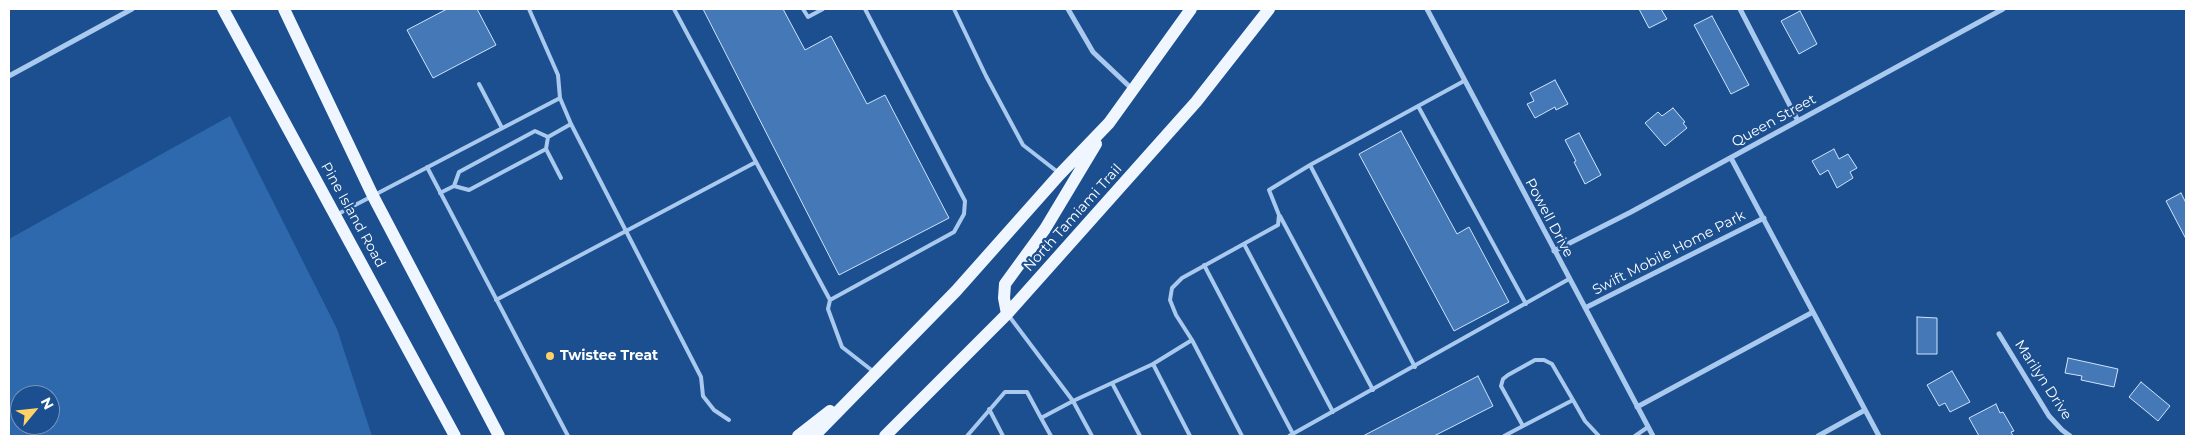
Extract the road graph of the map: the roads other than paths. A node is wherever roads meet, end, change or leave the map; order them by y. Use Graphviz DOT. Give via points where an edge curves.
graph roads {
  1 [pos="132,9"];
  2 [pos="223,9"];
  3 [pos="284,9"];
  4 [pos="529,9"];
  5 [pos="674,9"];
  6 [pos="804,9"];
  7 [pos="823,9"];
  8 [pos="865,9"];
  9 [pos="954,9"];
  10 [pos="1068,9"];
  11 [pos="1269,9"];
  12 [pos="1427,9"];
  13 [pos="1740,9"];
  14 [pos="2003,9"];
  15 [pos="1188,10"];
  16 [pos="9,76"];
  17 [pos="1464,81"];
  18 [pos="479,84"];
  19 [pos="1132,89"];
  20 [pos="560,98"];
  21 [pos="1418,106"];
  22 [pos="1798,121"];
  23 [pos="1109,123"];
  24 [pos="571,124"];
  25 [pos="502,128"];
  26 [pos="548,137"];
  27 [pos="546,149"];
  28 [pos="1731,158"];
  29 [pos="756,162"];
  30 [pos="1310,165"];
  31 [pos="427,166"];
  32 [pos="1060,174"];
  33 [pos="561,178"];
  34 [pos="454,186"];
  35 [pos="440,193"];
  36 [pos="373,196"];
  37 [pos="336,215"];
  38 [pos="1279,215"];
  39 [pos="1764,218"];
  40 [pos="627,232"];
  41 [pos="1244,244"];
  42 [pos="1554,251"];
  43 [pos="1204,264"];
  44 [pos="1569,280"];
  45 [pos="496,300"];
  46 [pos="830,300"];
  47 [pos="1526,304"];
  48 [pos="1585,308"];
  49 [pos="1813,312"];
  50 [pos="1007,314"];
  51 [pos="1999,334"];
  52 [pos="1192,340"];
  53 [pos="1153,364"];
  54 [pos="1415,367"];
  55 [pos="876,373"];
  56 [pos="1112,383"];
  57 [pos="1373,390"];
  58 [pos="1573,400"];
  59 [pos="1073,401"];
  60 [pos="482,404"];
  61 [pos="1637,407"];
  62 [pos="989,409"];
  63 [pos="1866,410"];
  64 [pos="1333,412"];
  65 [pos="1041,418"];
  66 [pos="729,420"];
  67 [pos="1523,426"];
  68 [pos="1648,427"];
  69 [pos="1291,435"];
  70 [pos="455,436"];
  71 [pos="499,436"];
  72 [pos="505,436"];
  73 [pos="568,436"];
  74 [pos="798,436"];
  75 [pos="814,436"];
  76 [pos="885,436"];
  77 [pos="966,436"];
  78 [pos="1003,436"];
  79 [pos="1051,436"];
  80 [pos="1092,436"];
  81 [pos="1140,436"];
  82 [pos="1190,436"];
  83 [pos="1242,436"];
  84 [pos="1504,436"];
  85 [pos="1598,436"];
  86 [pos="1635,436"];
  87 [pos="1653,436"];
  88 [pos="1818,436"];
  89 [pos="1879,436"];
  90 [pos="2070,436"];
  1 -- 16 [label="street"];
  2 -- 37 [label="main road, Pine Island Road"];
  3 -- 36 [label="main road, Pine Island Road"];
  4 -- 20 [label="lane" via="558,75"];
  5 -- 29 [label="lane"];
  6 -- 7 [label="lane" via="808,17"];
  8 -- 46 [label="lane" via="965,201 964,214 954,232"];
  9 -- 32 [label="lane" via="1023,145"];
  10 -- 19 [label="street" via="1093,52"];
  11 -- 50 [label="main road, North Tamiami Trail" via="1196,102"];
  12 -- 17 [label="street, Powell Drive"];
  13 -- 22 [label="street"];
  14 -- 22 [label="street, Queen Street"];
  15 -- 19 [label="main road"];
  17 -- 21 [label="lane"];
  17 -- 42 [label="street, Powell Drive"];
  18 -- 25 [label="lane"];
  19 -- 23 [label="main road"];
  20 -- 24 [label="lane"];
  20 -- 25 [label="lane"];
  21 -- 30 [label="lane"];
  21 -- 47 [label="lane"];
  22 -- 28 [label="street, Queen Street"];
  23 -- 32 [label="main road"];
  23 -- 50 [label="main road" via="1045,229 1005,284"];
  24 -- 26 [label="lane"];
  24 -- 40 [label="lane"];
  25 -- 31 [label="lane"];
  26 -- 27 [label="lane"];
  26 -- 34 [label="lane" via="535,131 459,172"];
  27 -- 33 [label="lane"];
  27 -- 34 [label="lane" via="469,190"];
  28 -- 39 [label="street, Swift Mobile Home Park"];
  28 -- 42 [label="street, Queen Street"];
  29 -- 40 [label="lane"];
  29 -- 46 [label="lane"];
  30 -- 38 [label="lane" via="1269,190"];
  30 -- 54 [label="lane"];
  31 -- 35 [label="lane"];
  31 -- 36 [label="lane"];
  32 -- 55 [label="main road" via="956,291"];
  34 -- 35 [label="lane"];
  35 -- 45 [label="lane"];
  36 -- 37 [label="lane"];
  36 -- 60 [label="main road, Pine Island Road"];
  37 -- 70 [label="main road, Pine Island Road"];
  38 -- 41 [label="lane" via="1278,225"];
  38 -- 57 [label="lane"];
  39 -- 48 [label="street, Swift Mobile Home Park"];
  39 -- 49 [label="street, Swift Mobile Home Park"];
  40 -- 45 [label="lane"];
  40 -- 66 [label="lane" via="701,377 703,396 714,410"];
  41 -- 43 [label="lane"];
  41 -- 64 [label="lane"];
  42 -- 44 [label="street, Powell Drive"];
  43 -- 52 [label="lane" via="1172,288 1170,300"];
  43 -- 69 [label="lane"];
  44 -- 47 [label="lane"];
  44 -- 48 [label="street, Powell Drive"];
  45 -- 73 [label="lane"];
  46 -- 55 [label="lane" via="828,310 842,347"];
  47 -- 54 [label="lane"];
  48 -- 61 [label="street, Powell Drive"];
  49 -- 61 [label="street"];
  49 -- 63 [label="street, Swift Mobile Home Park"];
  50 -- 59 [label="lane"];
  50 -- 76 [label="main road, North Tamiami Trail"];
  51 -- 90 [label="street, Marilyn Drive" via="2049,416"];
  52 -- 53 [label="lane"];
  52 -- 83 [label="lane"];
  53 -- 56 [label="lane"];
  53 -- 82 [label="lane"];
  54 -- 57 [label="lane"];
  55 -- 74 [label="main road"];
  55 -- 75 [label="main road"];
  56 -- 59 [label="lane"];
  56 -- 81 [label="lane"];
  57 -- 64 [label="lane"];
  58 -- 67 [label="lane"];
  58 -- 67 [label="lane" via="1552,364 1535,360 1503,379 1501,386"];
  58 -- 85 [label="lane"];
  59 -- 65 [label="lane"];
  59 -- 80 [label="lane"];
  60 -- 71 [label="main road, Pine Island Road"];
  60 -- 72 [label="main road"];
  61 -- 68 [label="street, Powell Drive"];
  62 -- 65 [label="lane" via="1005,392 1027,392"];
  62 -- 77 [label="lane"];
  62 -- 78 [label="lane"];
  63 -- 88 [label="street"];
  63 -- 89 [label="street, Swift Mobile Home Park"];
  64 -- 69 [label="lane"];
  65 -- 79 [label="lane"];
  67 -- 84 [label="lane"];
  68 -- 86 [label="lane"];
  68 -- 87 [label="street, Powell Drive"];
}
